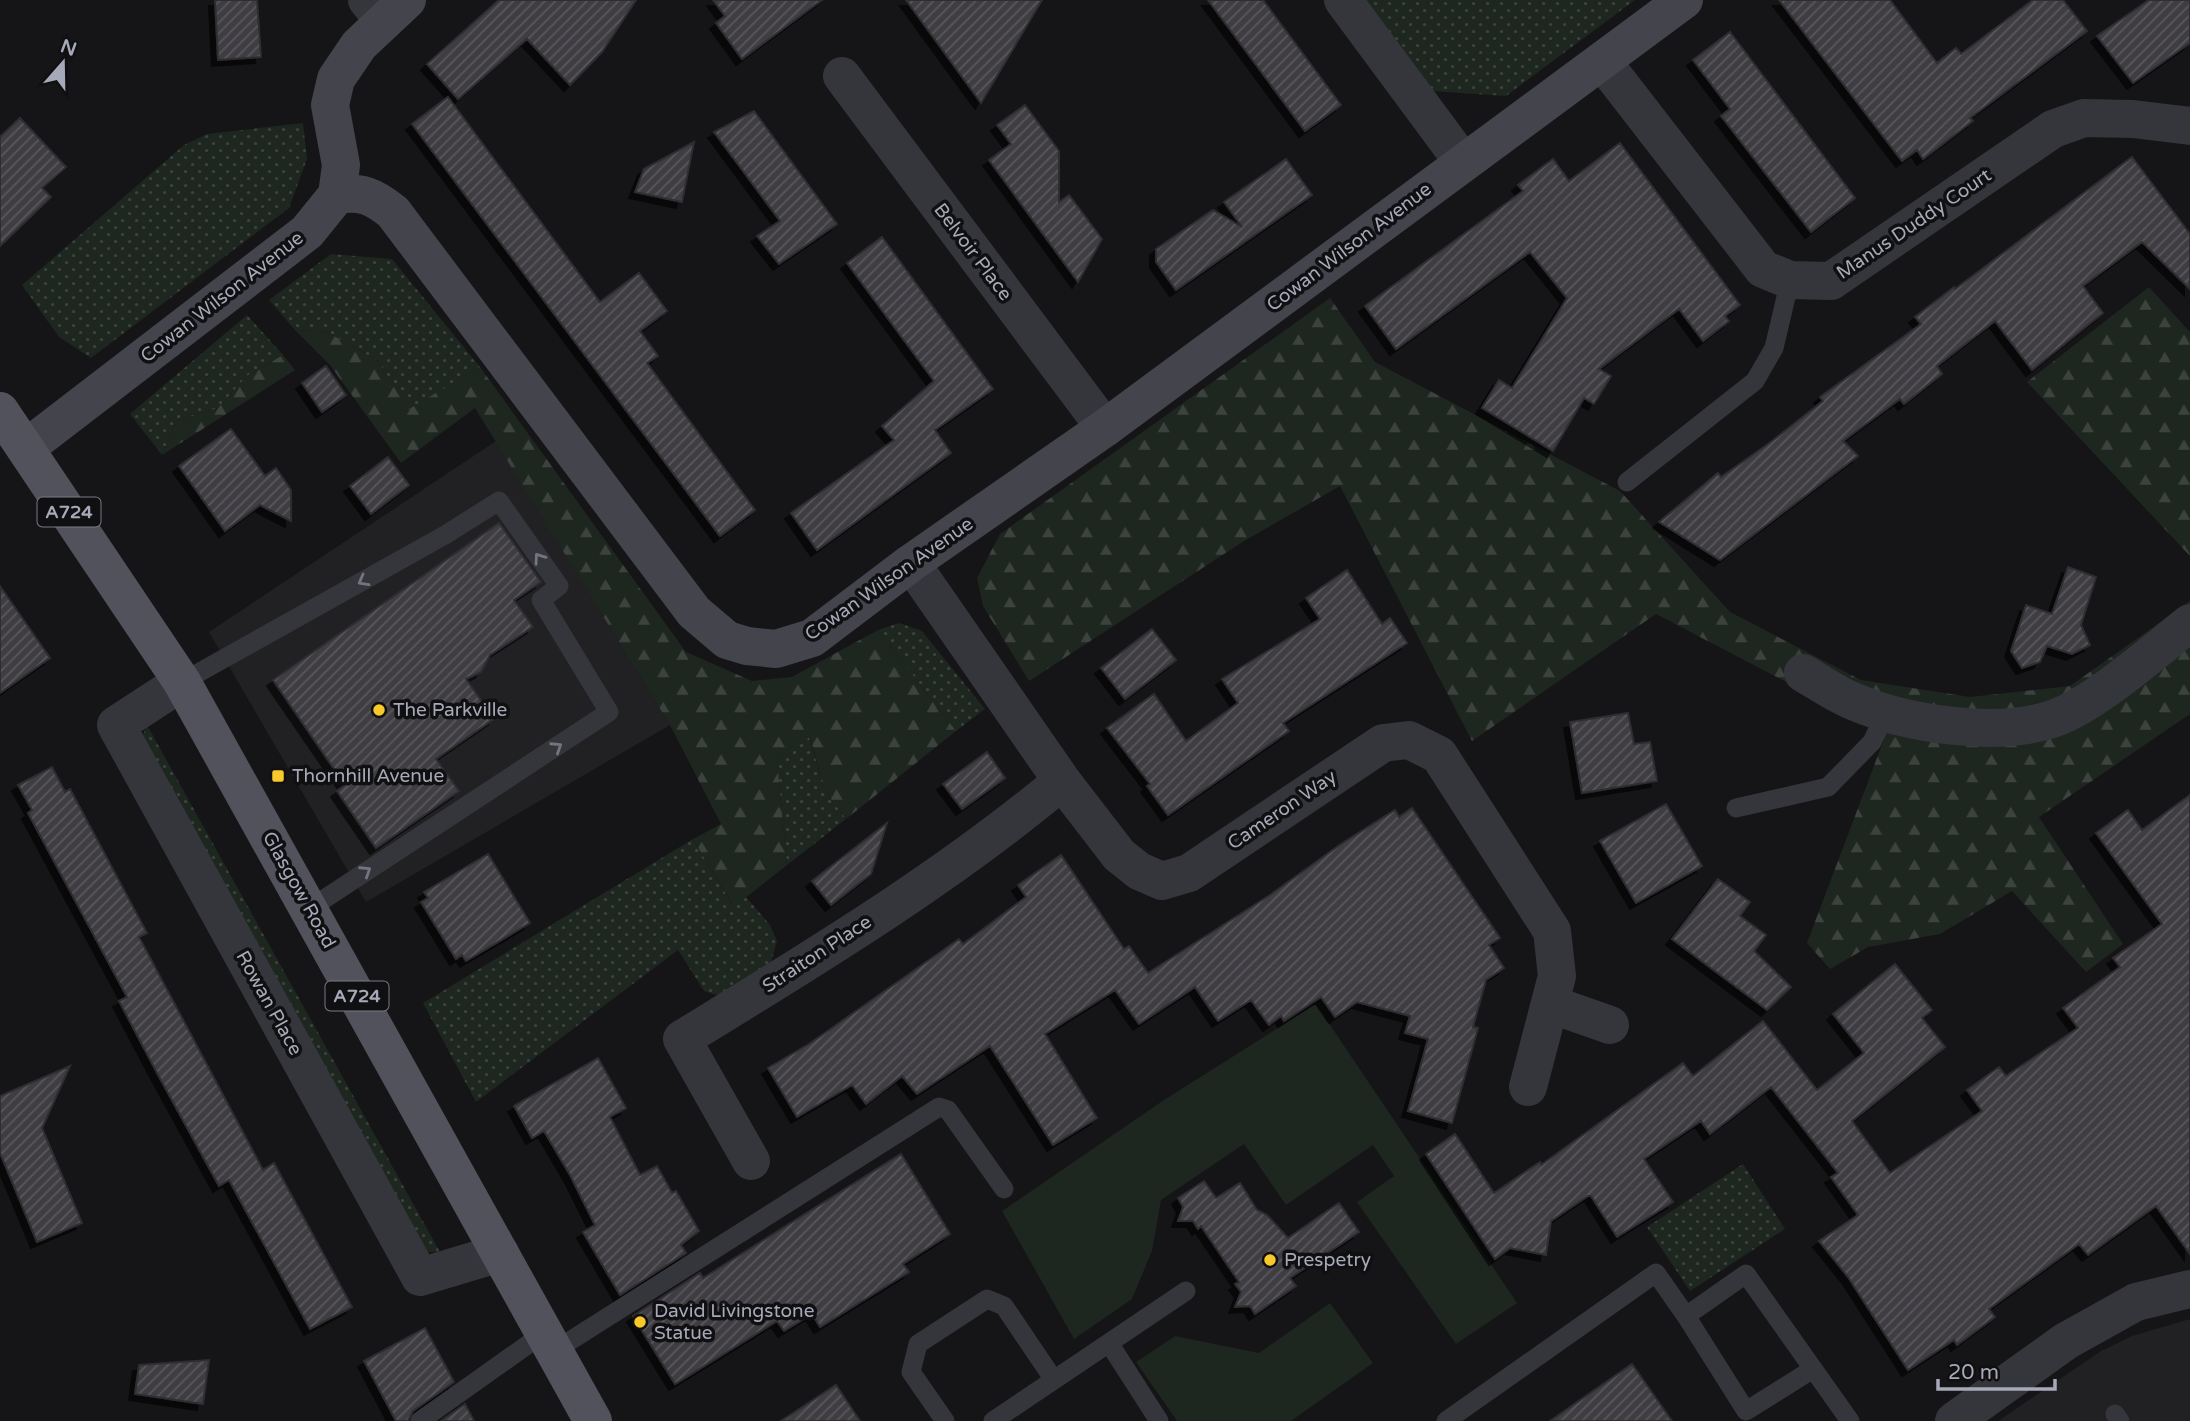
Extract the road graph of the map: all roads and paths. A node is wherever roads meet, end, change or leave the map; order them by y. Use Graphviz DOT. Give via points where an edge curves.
graph roads {
  1 [pos="1343,0"];
  2 [pos="1684,0"];
  3 [pos="386,7"];
  4 [pos="1602,61"];
  5 [pos="842,76"];
  6 [pos="2190,126"];
  7 [pos="1463,162"];
  8 [pos="337,195"];
  9 [pos="1790,280"];
  10 [pos="0,411"];
  11 [pos="1105,428"];
  12 [pos="26,448"];
  13 [pos="1627,482"];
  14 [pos="911,563"];
  15 [pos="2190,623"];
  16 [pos="1803,673"];
  17 [pos="182,682"];
  18 [pos="1887,711"];
  19 [pos="1062,781"];
  20 [pos="1736,808"];
  21 [pos="309,909"];
  22 [pos="1550,1004"];
  23 [pos="1611,1025"];
  24 [pos="1528,1087"];
  25 [pos="751,1161"];
  26 [pos="1004,1189"];
  27 [pos="500,1253"];
  28 [pos="2190,1289"];
  29 [pos="1186,1291"];
  30 [pos="1686,1316"];
  31 [pos="549,1342"];
  32 [pos="1109,1343"];
  33 [pos="1812,1369"];
  34 [pos="1054,1380"];
  35 [pos="420,1421"];
  36 [pos="593,1421"];
  37 [pos="945,1421"];
  38 [pos="993,1421"];
  39 [pos="1159,1421"];
  40 [pos="1446,1421"];
  41 [pos="1850,1421"];
  42 [pos="1954,1421"];
  1 -- 7 [label="street"];
  2 -- 4 [label="street, Cowan Wilson Avenue"];
  3 -- 8 [label="street" via="343,65 332,90 341,165"];
  4 -- 7 [label="street, Cowan Wilson Avenue"];
  4 -- 9 [label="street, Manus Duddy Court" via="1763,269"];
  5 -- 11 [label="street, Belvoir Place"];
  6 -- 9 [label="street, Manus Duddy Court" via="2084,118 2053,129 1831,281"];
  7 -- 11 [label="street, Cowan Wilson Avenue"];
  8 -- 12 [label="street, Cowan Wilson Avenue" via="307,232"];
  8 -- 14 [label="street, Cowan Wilson Avenue" via="358,191 393,212 694,612 727,640 776,649 812,638"];
  9 -- 13 [label="lane" via="1774,348 1755,382"];
  10 -- 12 [label="main road, Glasgow Road / A724"];
  11 -- 14 [label="street, Cowan Wilson Avenue"];
  12 -- 17 [label="main road, Glasgow Road / A724"];
  14 -- 19 [label="street, Cameron Way"];
  15 -- 18 [label="street" via="2088,700 2051,720 2000,728 1921,721"];
  16 -- 18 [label="street" via="1855,703"];
  17 -- 21 [label="main road, Glasgow Road / A724"];
  21 -- 17 [label="lane, one-way" via="609,712 541,600 559,586 499,501"];
  17 -- 27 [label="street, Rowan Place" via="116,725 414,1265 421,1277"];
  18 -- 20 [label="lane" via="1872,742 1828,788"];
  19 -- 22 [label="street, Cameron Way" via="1119,855 1162,881 1189,873 1383,743 1409,740 1439,755 1552,931 1557,976"];
  19 -- 25 [label="street, Straiton Place" via="835,945 682,1039"];
  21 -- 27 [label="main road, Glasgow Road / A724"];
  22 -- 23 [label="street"];
  22 -- 24 [label="street, Cameron Way"];
  26 -- 31 [label="lane" via="948,1111 939,1107"];
  27 -- 31 [label="main road, Glasgow Road / A724"];
  28 -- 42 [label="street" via="2136,1301 2078,1334"];
  29 -- 32 [label="lane"];
  30 -- 33 [label="lane" via="1746,1274"];
  30 -- 33 [label="lane" via="1746,1411"];
  30 -- 40 [label="lane" via="1656,1273"];
  31 -- 35 [label="lane"];
  31 -- 36 [label="main road, Glasgow Road / A724"];
  32 -- 34 [label="lane"];
  32 -- 39 [label="lane"];
  33 -- 41 [label="lane"];
  34 -- 37 [label="lane" via="1004,1306 987,1300 918,1344 911,1372"];
  34 -- 38 [label="lane"];
}
